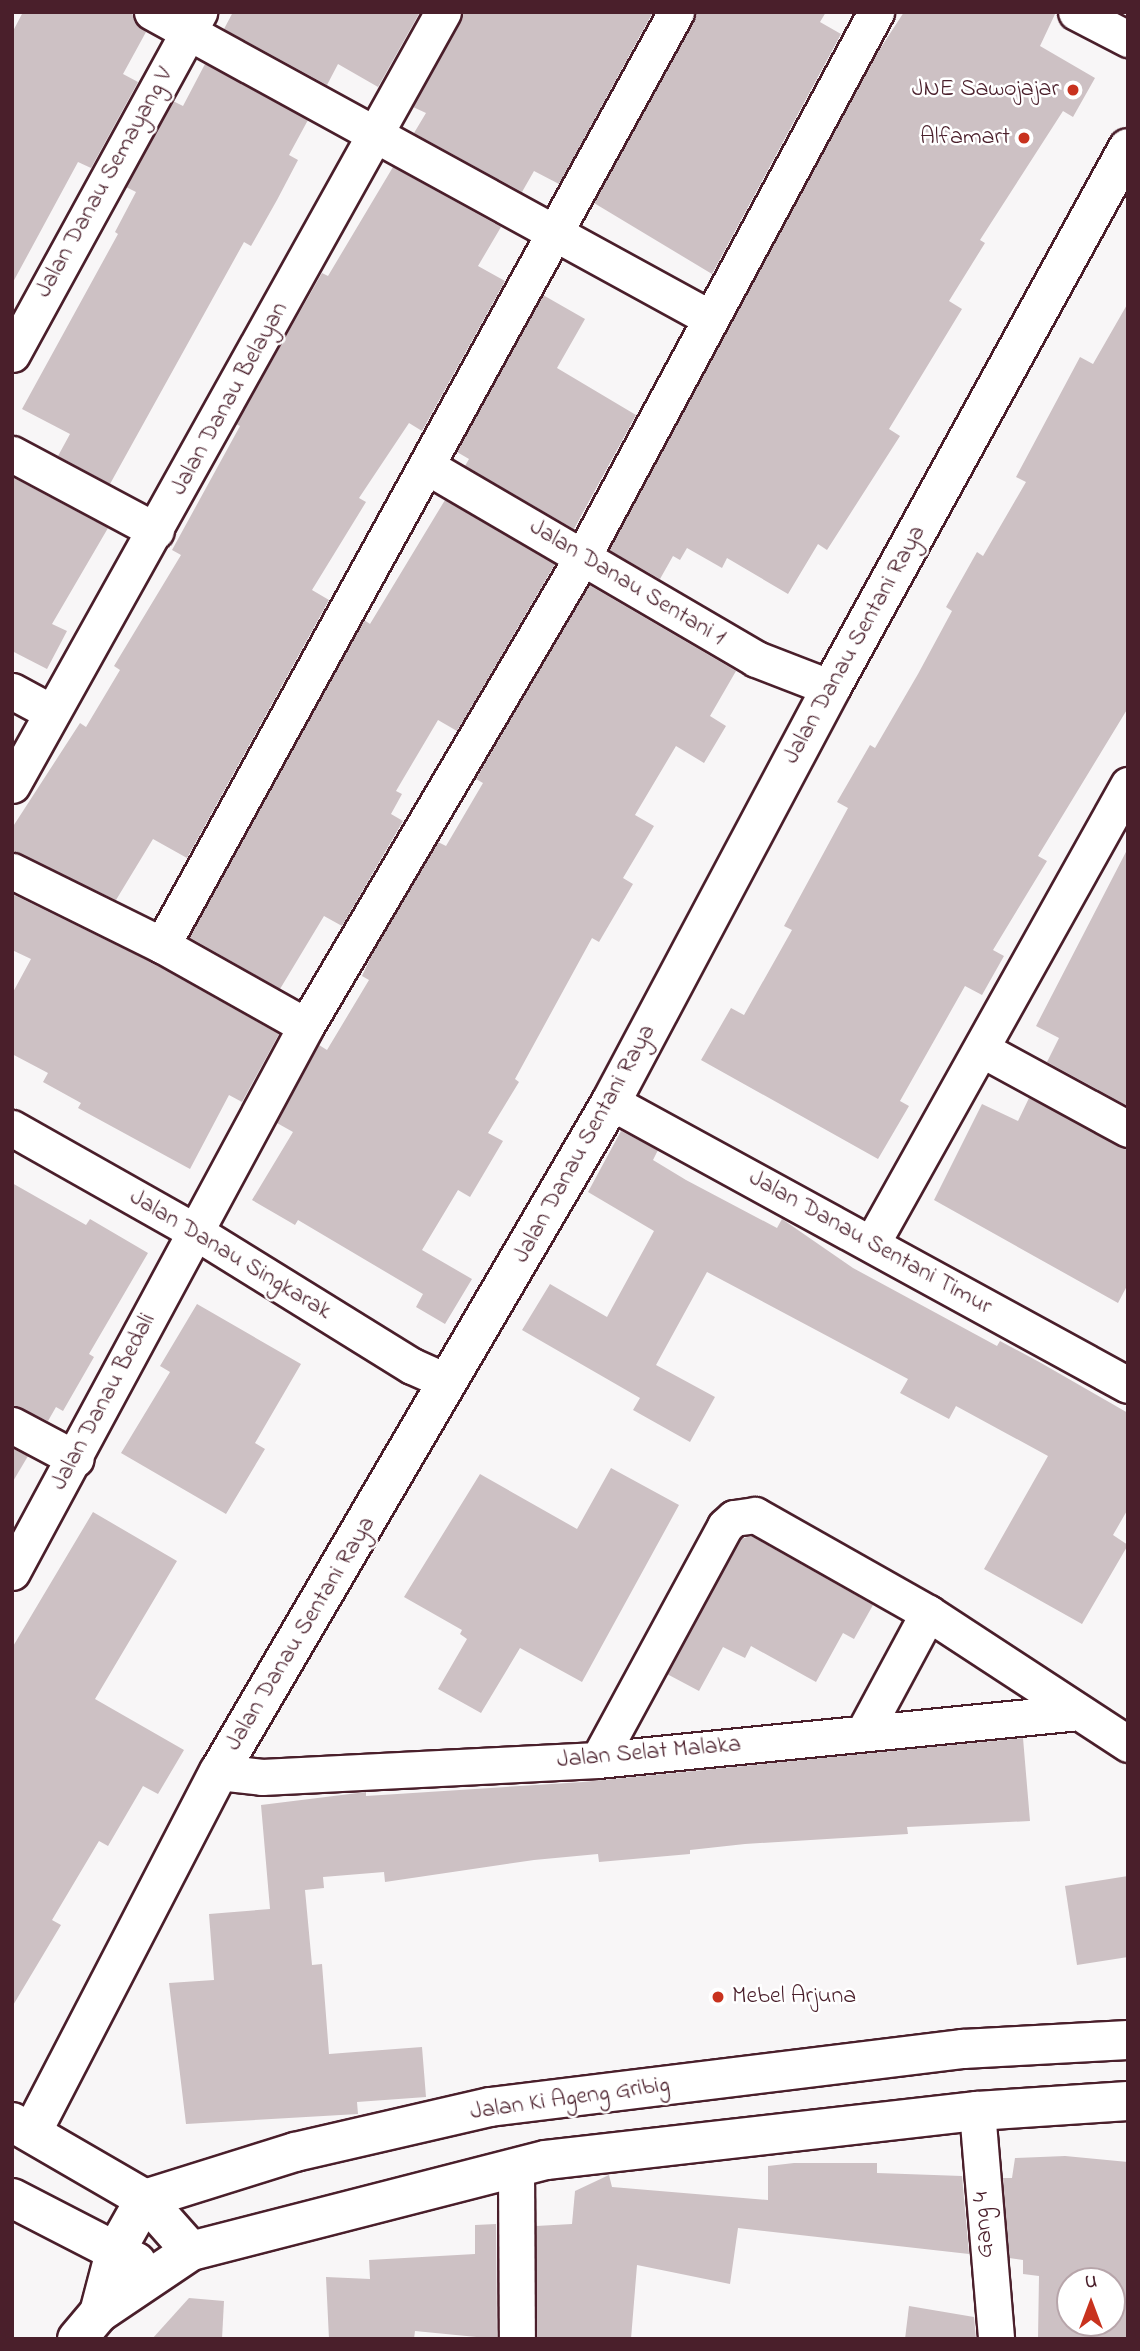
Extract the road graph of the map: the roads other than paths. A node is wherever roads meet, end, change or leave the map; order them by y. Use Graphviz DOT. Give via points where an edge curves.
graph roads {
  1 [pos="152,12"];
  2 [pos="443,12"];
  3 [pos="677,12"];
  4 [pos="876,12"];
  5 [pos="1076,12"];
  6 [pos="193,22"];
  7 [pos="1128,39"];
  8 [pos="377,135"];
  9 [pos="1128,148"];
  10 [pos="555,235"];
  11 [pos="708,317"];
  12 [pos="12,354"];
  13 [pos="12,454"];
  14 [pos="428,467"];
  15 [pos="156,531"];
  16 [pos="583,556"];
  17 [pos="831,688"];
  18 [pos="12,691"];
  19 [pos="51,712"];
  20 [pos="12,785"];
  21 [pos="1128,785"];
  22 [pos="12,871"];
  23 [pos="162,945"];
  24 [pos="306,1026"];
  25 [pos="983,1050"];
  26 [pos="611,1102"];
  27 [pos="12,1128"];
  28 [pos="1128,1129"];
  29 [pos="194,1231"];
  30 [pos="872,1243"];
  31 [pos="448,1382"];
  32 [pos="1128,1385"];
  33 [pos="12,1425"];
  34 [pos="76,1459"];
  35 [pos="12,1572"];
  36 [pos="928,1613"];
  37 [pos="1079,1712"];
  38 [pos="864,1732"];
  39 [pos="1128,1744"];
  40 [pos="598,1760"];
  41 [pos="219,1772"];
  42 [pos="1128,2040"];
  43 [pos="1128,2101"];
  44 [pos="977,2111"];
  45 [pos="22,2127"];
  46 [pos="516,2168"];
  47 [pos="12,2198"];
  48 [pos="145,2199"];
  49 [pos="191,2251"];
  50 [pos="115,2252"];
  51 [pos="156,2273"];
  52 [pos="88,2326"];
  53 [pos="517,2339"];
  54 [pos="996,2339"];
  1 -- 6 [label="street"];
  2 -- 8 [label="street, Jalan Danau Belayan"];
  3 -- 10 [label="street"];
  4 -- 11 [label="street, Jalan Danau Bedali"];
  5 -- 7 [label="street"];
  6 -- 8 [label="street"];
  6 -- 12 [label="street, Jalan Danau Semayang V"];
  8 -- 10 [label="street"];
  8 -- 15 [label="street, Jalan Danau Belayan"];
  9 -- 17 [label="main road, Jalan Danau Sentani Raya"];
  10 -- 11 [label="street"];
  10 -- 14 [label="street"];
  11 -- 16 [label="street, Jalan Danau Bedali"];
  13 -- 15 [label="street"];
  14 -- 16 [label="street, Jalan Danau Sentani 1"];
  14 -- 23 [label="street"];
  15 -- 19 [label="street, Jalan Danau Belayan"];
  16 -- 17 [label="street, Jalan Danau Sentani 1" via="756,659"];
  16 -- 24 [label="street, Jalan Danau Bedali"];
  17 -- 26 [label="main road, Jalan Danau Sentani Raya"];
  18 -- 19 [label="street"];
  19 -- 20 [label="street, Jalan Danau Belayan"];
  21 -- 25 [label="street"];
  22 -- 23 [label="street"];
  23 -- 24 [label="street"];
  24 -- 29 [label="street, Jalan Danau Bedali"];
  25 -- 28 [label="street"];
  25 -- 30 [label="street"];
  26 -- 30 [label="street, Jalan Danau Sentani Timur"];
  26 -- 31 [label="main road, Jalan Danau Sentani Raya"];
  27 -- 29 [label="street, Jalan Danau Singkarak"];
  29 -- 31 [label="street, Jalan Danau Singkarak" via="412,1366"];
  29 -- 34 [label="street, Jalan Danau Bedali"];
  30 -- 32 [label="street, Jalan Danau Sentani Timur"];
  31 -- 41 [label="main road, Jalan Danau Sentani Raya"];
  33 -- 34 [label="street"];
  34 -- 35 [label="street, Jalan Danau Bedali"];
  36 -- 37 [label="street"];
  36 -- 38 [label="street"];
  36 -- 40 [label="street" via="755,1515 734,1518 725,1526"];
  37 -- 38 [label="street, Jalan Selat Malaka"];
  37 -- 39 [label="street"];
  38 -- 40 [label="street, Jalan Selat Malaka"];
  40 -- 41 [label="street, Jalan Selat Malaka" via="262,1777"];
  41 -- 45 [label="main road, Jalan Danau Sentani Raya"];
  42 -- 48 [label="main road, Jalan Ki Ageng Gribig" via="963,2049 490,2107 295,2152"];
  43 -- 44 [label="main road"];
  44 -- 46 [label="main road" via="546,2160"];
  44 -- 54 [label="street, Gang 4"];
  45 -- 48 [label="main road"];
  46 -- 49 [label="main road"];
  46 -- 53 [label="street"];
  47 -- 50 [label="main road"];
  48 -- 49 [label="main road"];
  48 -- 50 [label="main road"];
  49 -- 51 [label="main road"];
  50 -- 51 [label="main road"];
  50 -- 52 [label="main road"];
  51 -- 52 [label="main road"];
}
